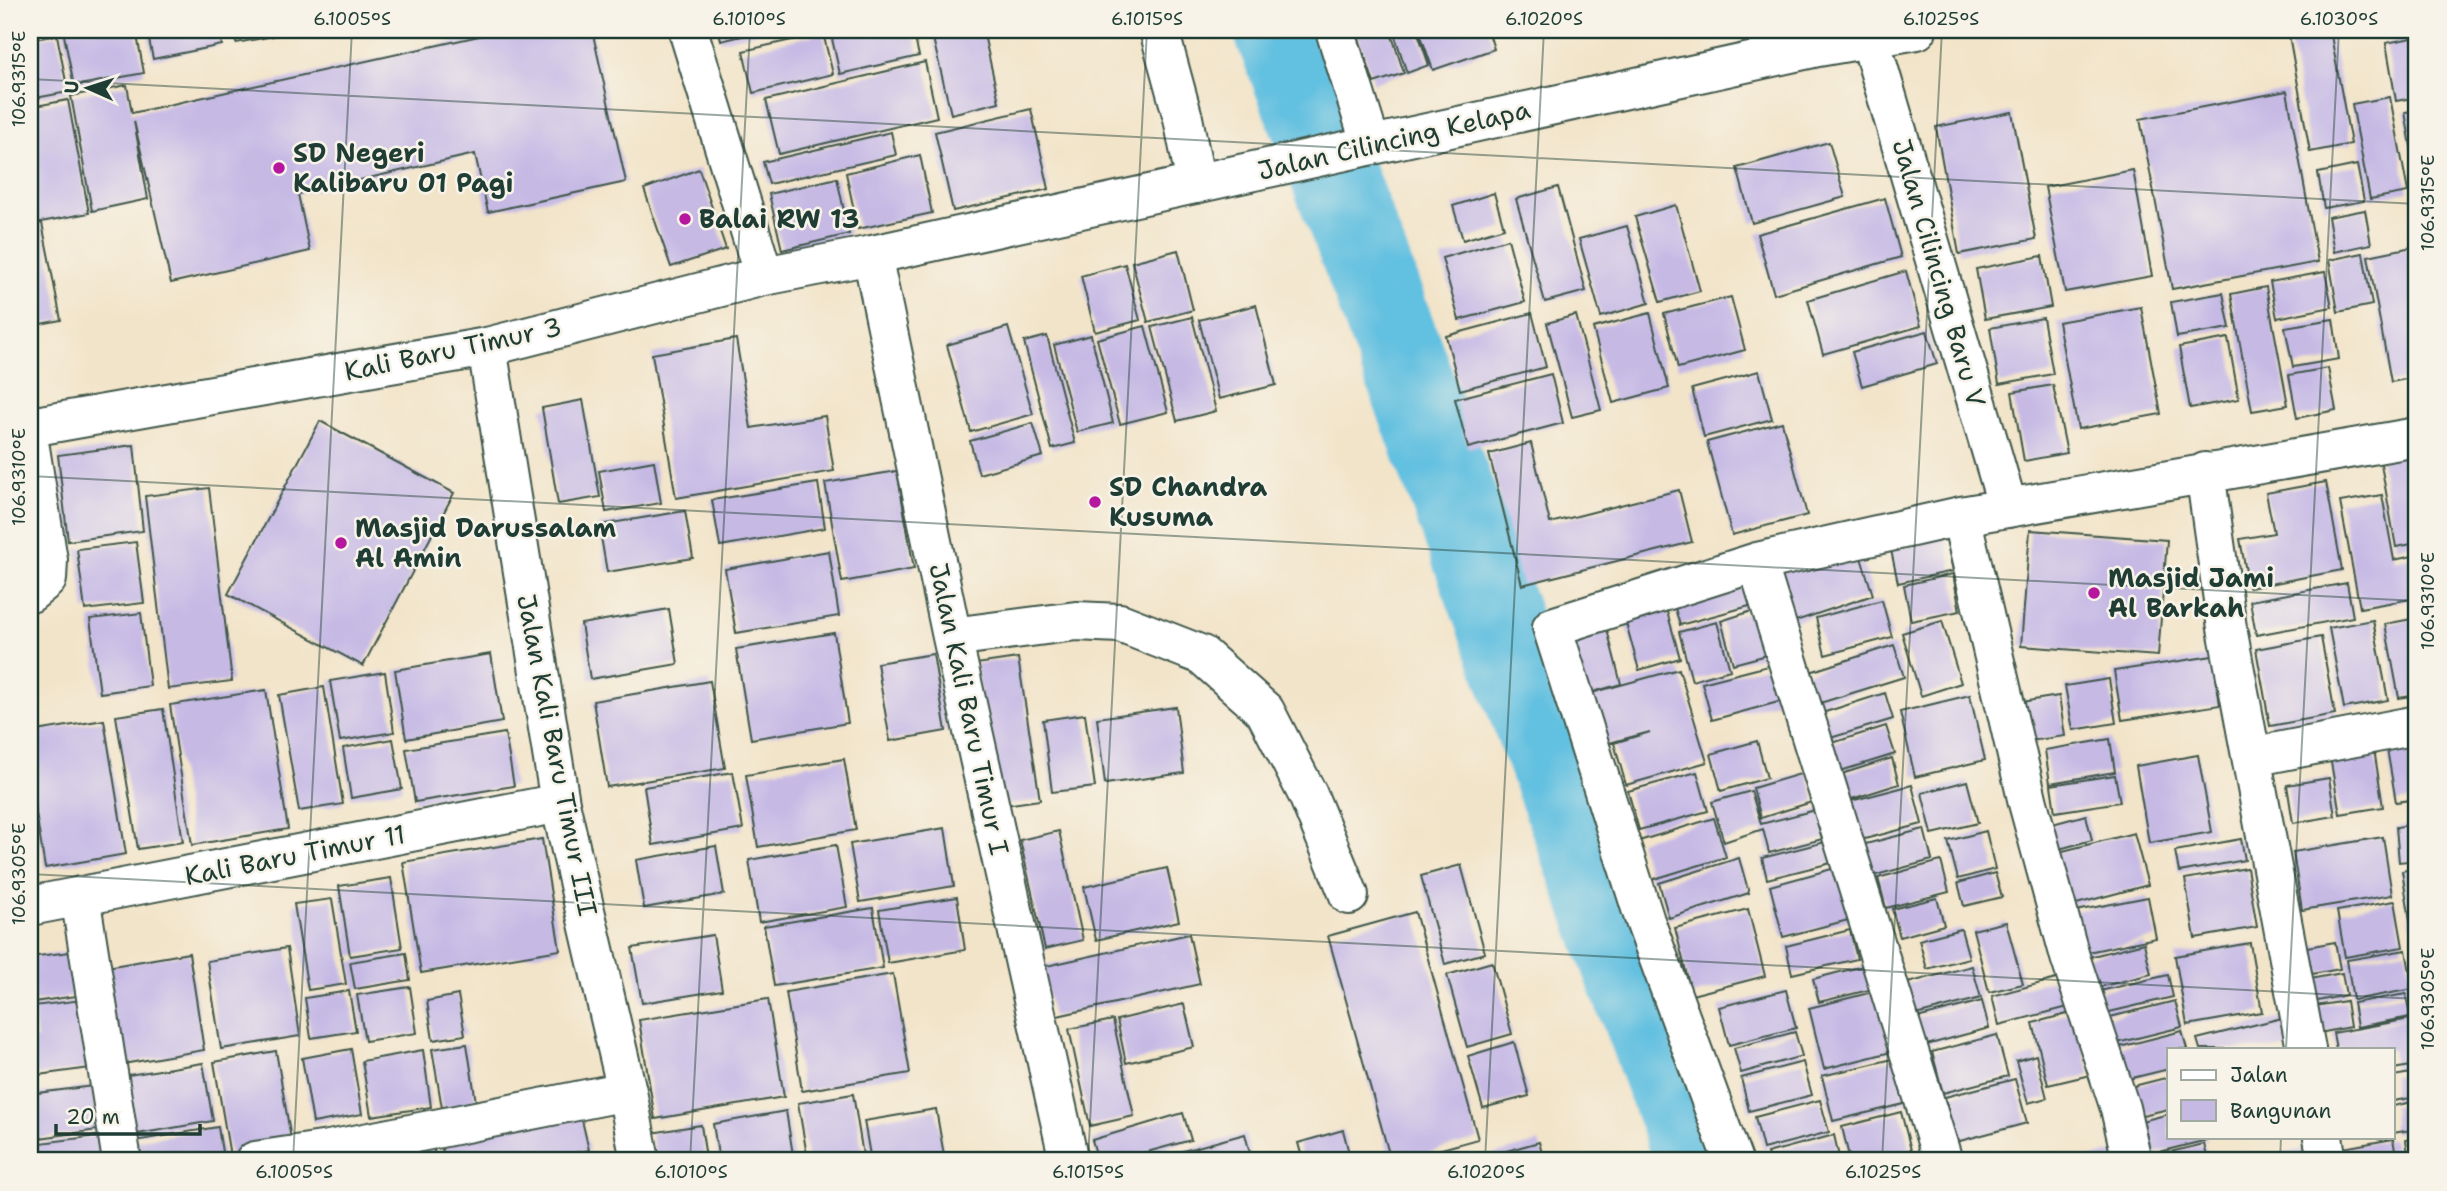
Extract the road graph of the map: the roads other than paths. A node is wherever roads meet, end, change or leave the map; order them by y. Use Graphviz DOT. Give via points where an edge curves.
graph roads {
  1 [pos="688,30"];
  2 [pos="1159,30"];
  3 [pos="1335,30"];
  4 [pos="1917,30"];
  5 [pos="1816,38"];
  6 [pos="1870,39"];
  7 [pos="1360,148"];
  8 [pos="1208,182"];
  9 [pos="872,256"];
  10 [pos="764,276"];
  11 [pos="487,347"];
  12 [pos="30,427"];
  13 [pos="2417,437"];
  14 [pos="30,448"];
  15 [pos="2204,472"];
  16 [pos="2008,508"];
  17 [pos="1961,516"];
  18 [pos="1757,562"];
  19 [pos="30,593"];
  20 [pos="952,637"];
  21 [pos="2417,725"];
  22 [pos="2252,757"];
  23 [pos="560,803"];
  24 [pos="1349,895"];
  25 [pos="80,896"];
  26 [pos="30,906"];
  27 [pos="2306,1048"];
  28 [pos="627,1091"];
  29 [pos="2323,1138"];
  30 [pos="330,1156"];
  31 [pos="122,1161"];
  32 [pos="255,1161"];
  33 [pos="640,1161"];
  34 [pos="1069,1161"];
  35 [pos="1733,1161"];
  36 [pos="1942,1161"];
  37 [pos="2132,1161"];
  38 [pos="2328,1161"];
  1 -- 10 [label="street"];
  2 -- 8 [label="street" via="1183,118"];
  3 -- 7 [label="street"];
  4 -- 6 [label="street, Jalan Cilincing Kelapa"];
  5 -- 6 [label="street, Jalan Cilincing Kelapa"];
  5 -- 7 [label="street, Jalan Cilincing Kelapa"];
  6 -- 16 [label="street, Jalan Cilincing Baru V"];
  7 -- 8 [label="street, Jalan Cilincing Kelapa"];
  8 -- 9 [label="street, Jalan Cilincing Kelapa"];
  9 -- 10 [label="street, Kali Baru Timur 3"];
  9 -- 20 [label="street, Jalan Kali Baru Timur I"];
  10 -- 11 [label="street, Kali Baru Timur 3"];
  11 -- 12 [label="street, Kali Baru Timur 3"];
  11 -- 23 [label="street, Jalan Kali Baru Timur III"];
  13 -- 15 [label="street"];
  14 -- 19 [label="street" via="48,560 47,579"];
  15 -- 16 [label="street"];
  15 -- 22 [label="street"];
  16 -- 17 [label="street"];
  17 -- 18 [label="street"];
  17 -- 37 [label="street" via="2028,803"];
  18 -- 35 [label="street" via="1552,627 1645,921"];
  18 -- 36 [label="street"];
  20 -- 24 [label="street" via="1076,621 1120,623 1202,655 1265,711 1308,794"];
  20 -- 34 [label="street, Jalan Kali Baru Timur I"];
  21 -- 22 [label="street"];
  22 -- 27 [label="street"];
  23 -- 25 [label="street, Kali Baru Timur 11"];
  23 -- 28 [label="street, Jalan Kali Baru Timur III"];
  25 -- 26 [label="street, Kali Baru Timur 11"];
  25 -- 31 [label="street"];
  28 -- 30 [label="street"];
  28 -- 33 [label="street, Jalan Kali Baru Timur III"];
  29 -- 38 [label="street"];
  30 -- 32 [label="street"];
}
